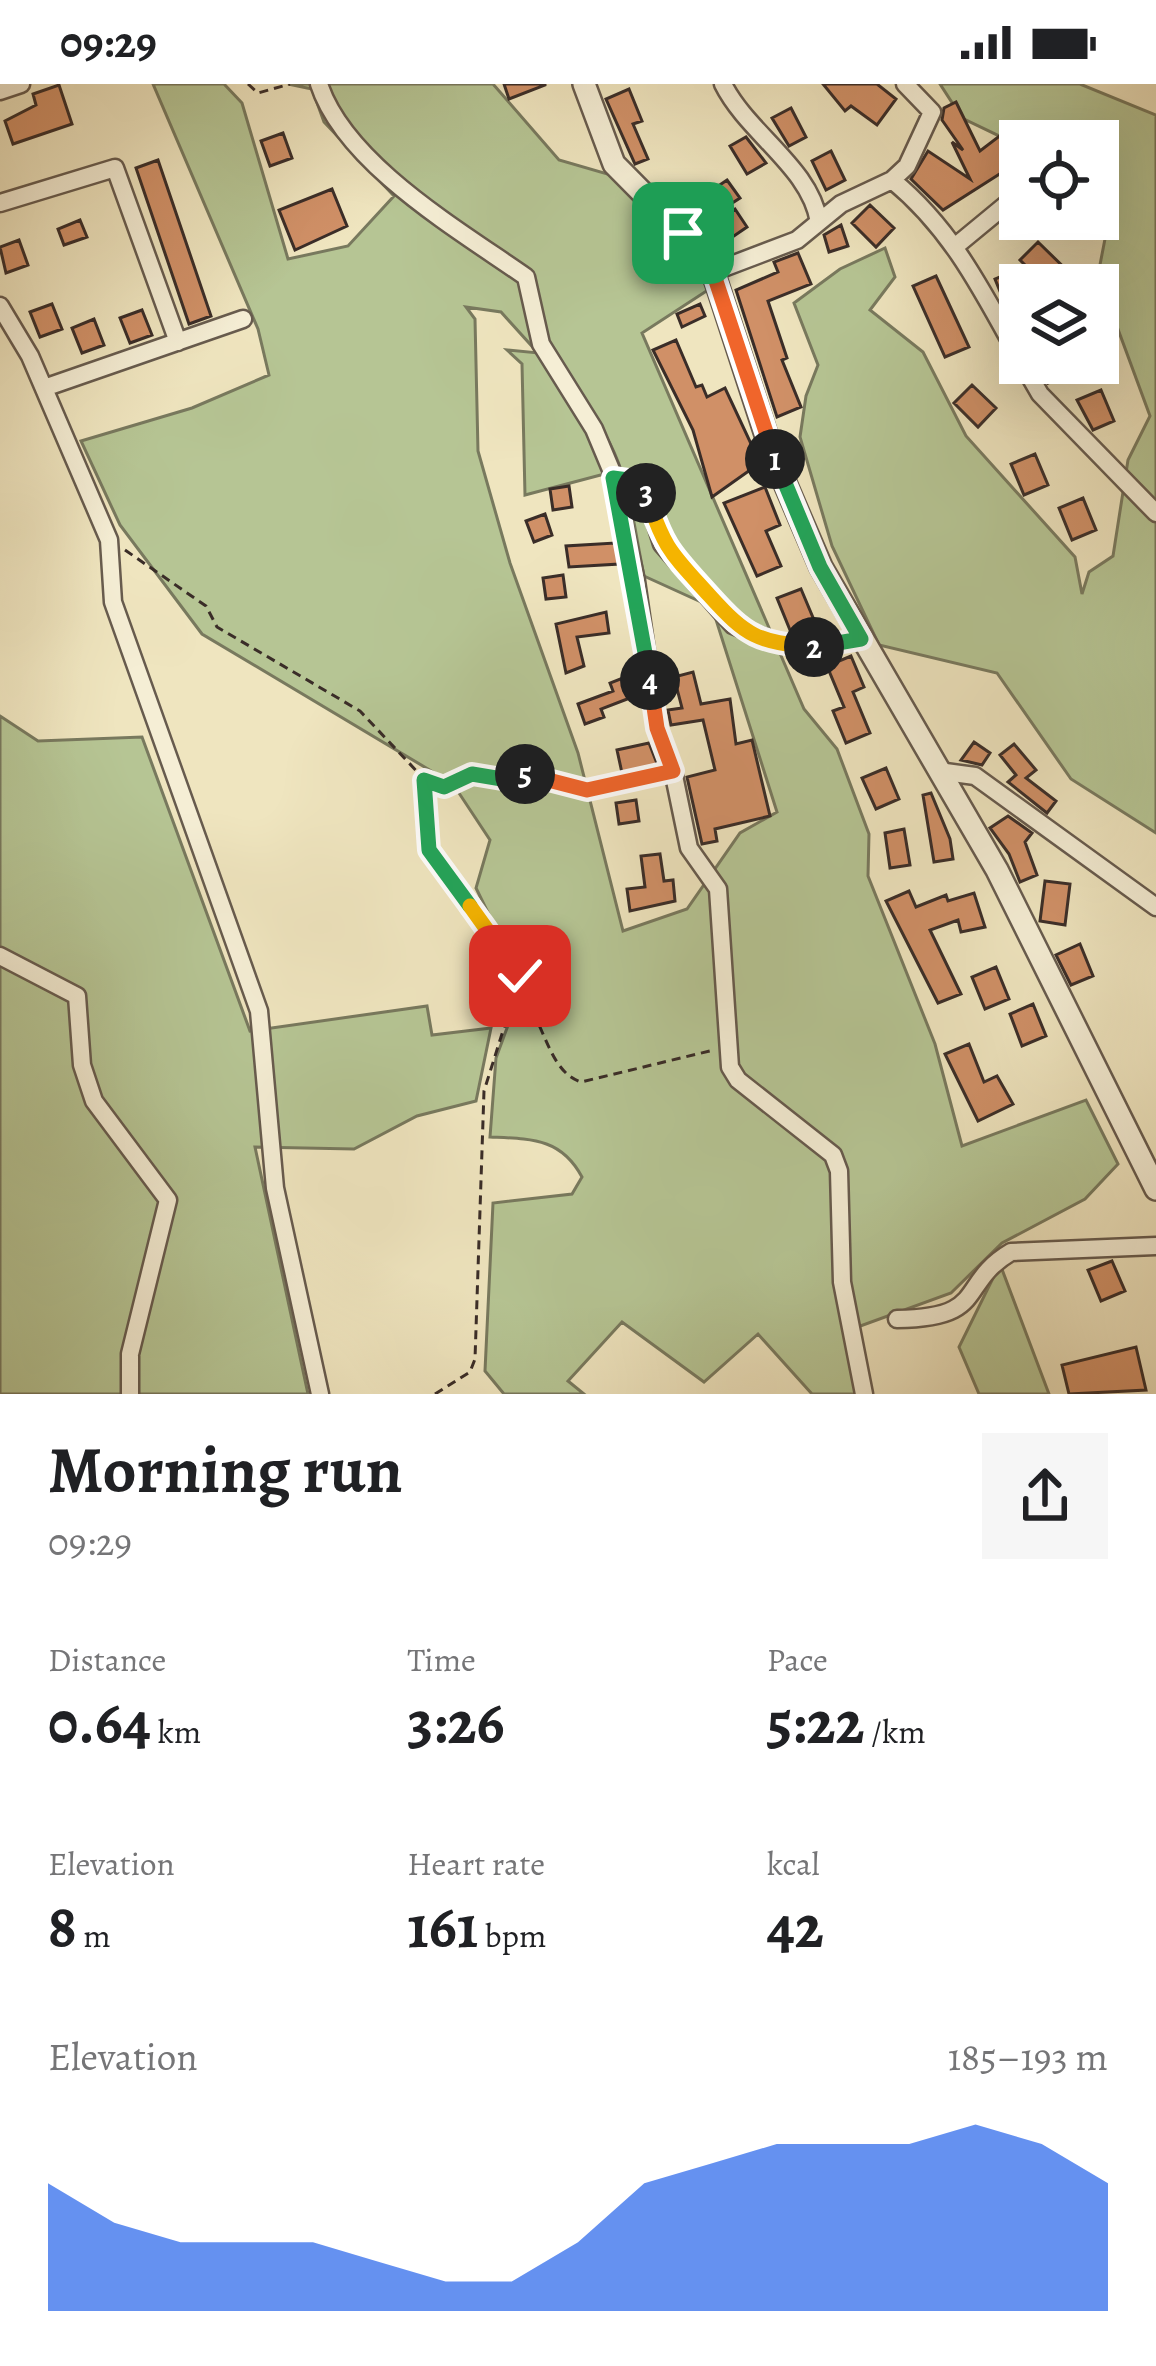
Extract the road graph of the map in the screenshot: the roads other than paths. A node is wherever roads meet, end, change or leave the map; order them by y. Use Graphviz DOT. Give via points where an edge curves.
graph roads {
  1 [pos="21,84"];
  2 [pos="319,84"];
  3 [pos="584,84"];
  4 [pos="723,84"];
  5 [pos="905,84"];
  6 [pos="0,92"];
  7 [pos="892,180"];
  8 [pos="0,203"];
  9 [pos="999,210"];
  10 [pos="819,222"];
  11 [pos="957,245"];
  12 [pos="713,272"];
  13 [pos="0,306"];
  14 [pos="243,320"];
  15 [pos="999,321"];
  16 [pos="178,341"];
  17 [pos="1034,384"];
  18 [pos="44,388"];
  19 [pos="613,478"];
  20 [pos="1156,513"];
  21 [pos="861,639"];
  22 [pos="938,771"];
  23 [pos="1156,907"];
  24 [pos="0,956"];
  25 [pos="1156,1189"];
  26 [pos="1156,1246"];
  27 [pos="898,1319"];
  28 [pos="130,1394"];
  29 [pos="320,1394"];
  30 [pos="864,1394"];
  1 -- 6 [label="street"];
  2 -- 19 [label="street" via="334,118 405,191 526,277 542,344 594,429"];
  3 -- 12 [label="street" via="614,164"];
  4 -- 10 [label="street" via="736,111 815,196"];
  5 -- 7 [label="street" via="932,112"];
  7 -- 10 [label="street"];
  7 -- 11 [label="street"];
  8 -- 16 [label="street" via="115,168"];
  9 -- 11 [label="street"];
  10 -- 12 [label="street" via="797,240"];
  11 -- 15 [label="street"];
  12 -- 21 [label="street" via="772,452 820,567"];
  13 -- 18 [label="street"];
  14 -- 16 [label="street"];
  16 -- 18 [label="street"];
  17 -- 20 [label="street"];
  18 -- 29 [label="street" via="109,539 113,602 259,1011 275,1188"];
  19 -- 21 [label="street" via="643,482 662,544 733,625 775,643"];
  19 -- 30 [label="street" via="657,728 689,848 718,889 726,1047 738,1079 833,1155 842,1282"];
  21 -- 22 [label="street"];
  22 -- 23 [label="street" via="975,776"];
  22 -- 25 [label="street" via="997,869"];
  24 -- 28 [label="street" via="77,996 82,1065 94,1101 168,1200 130,1354"];
  26 -- 27 [label="street" via="1011,1252 946,1316"];
}
